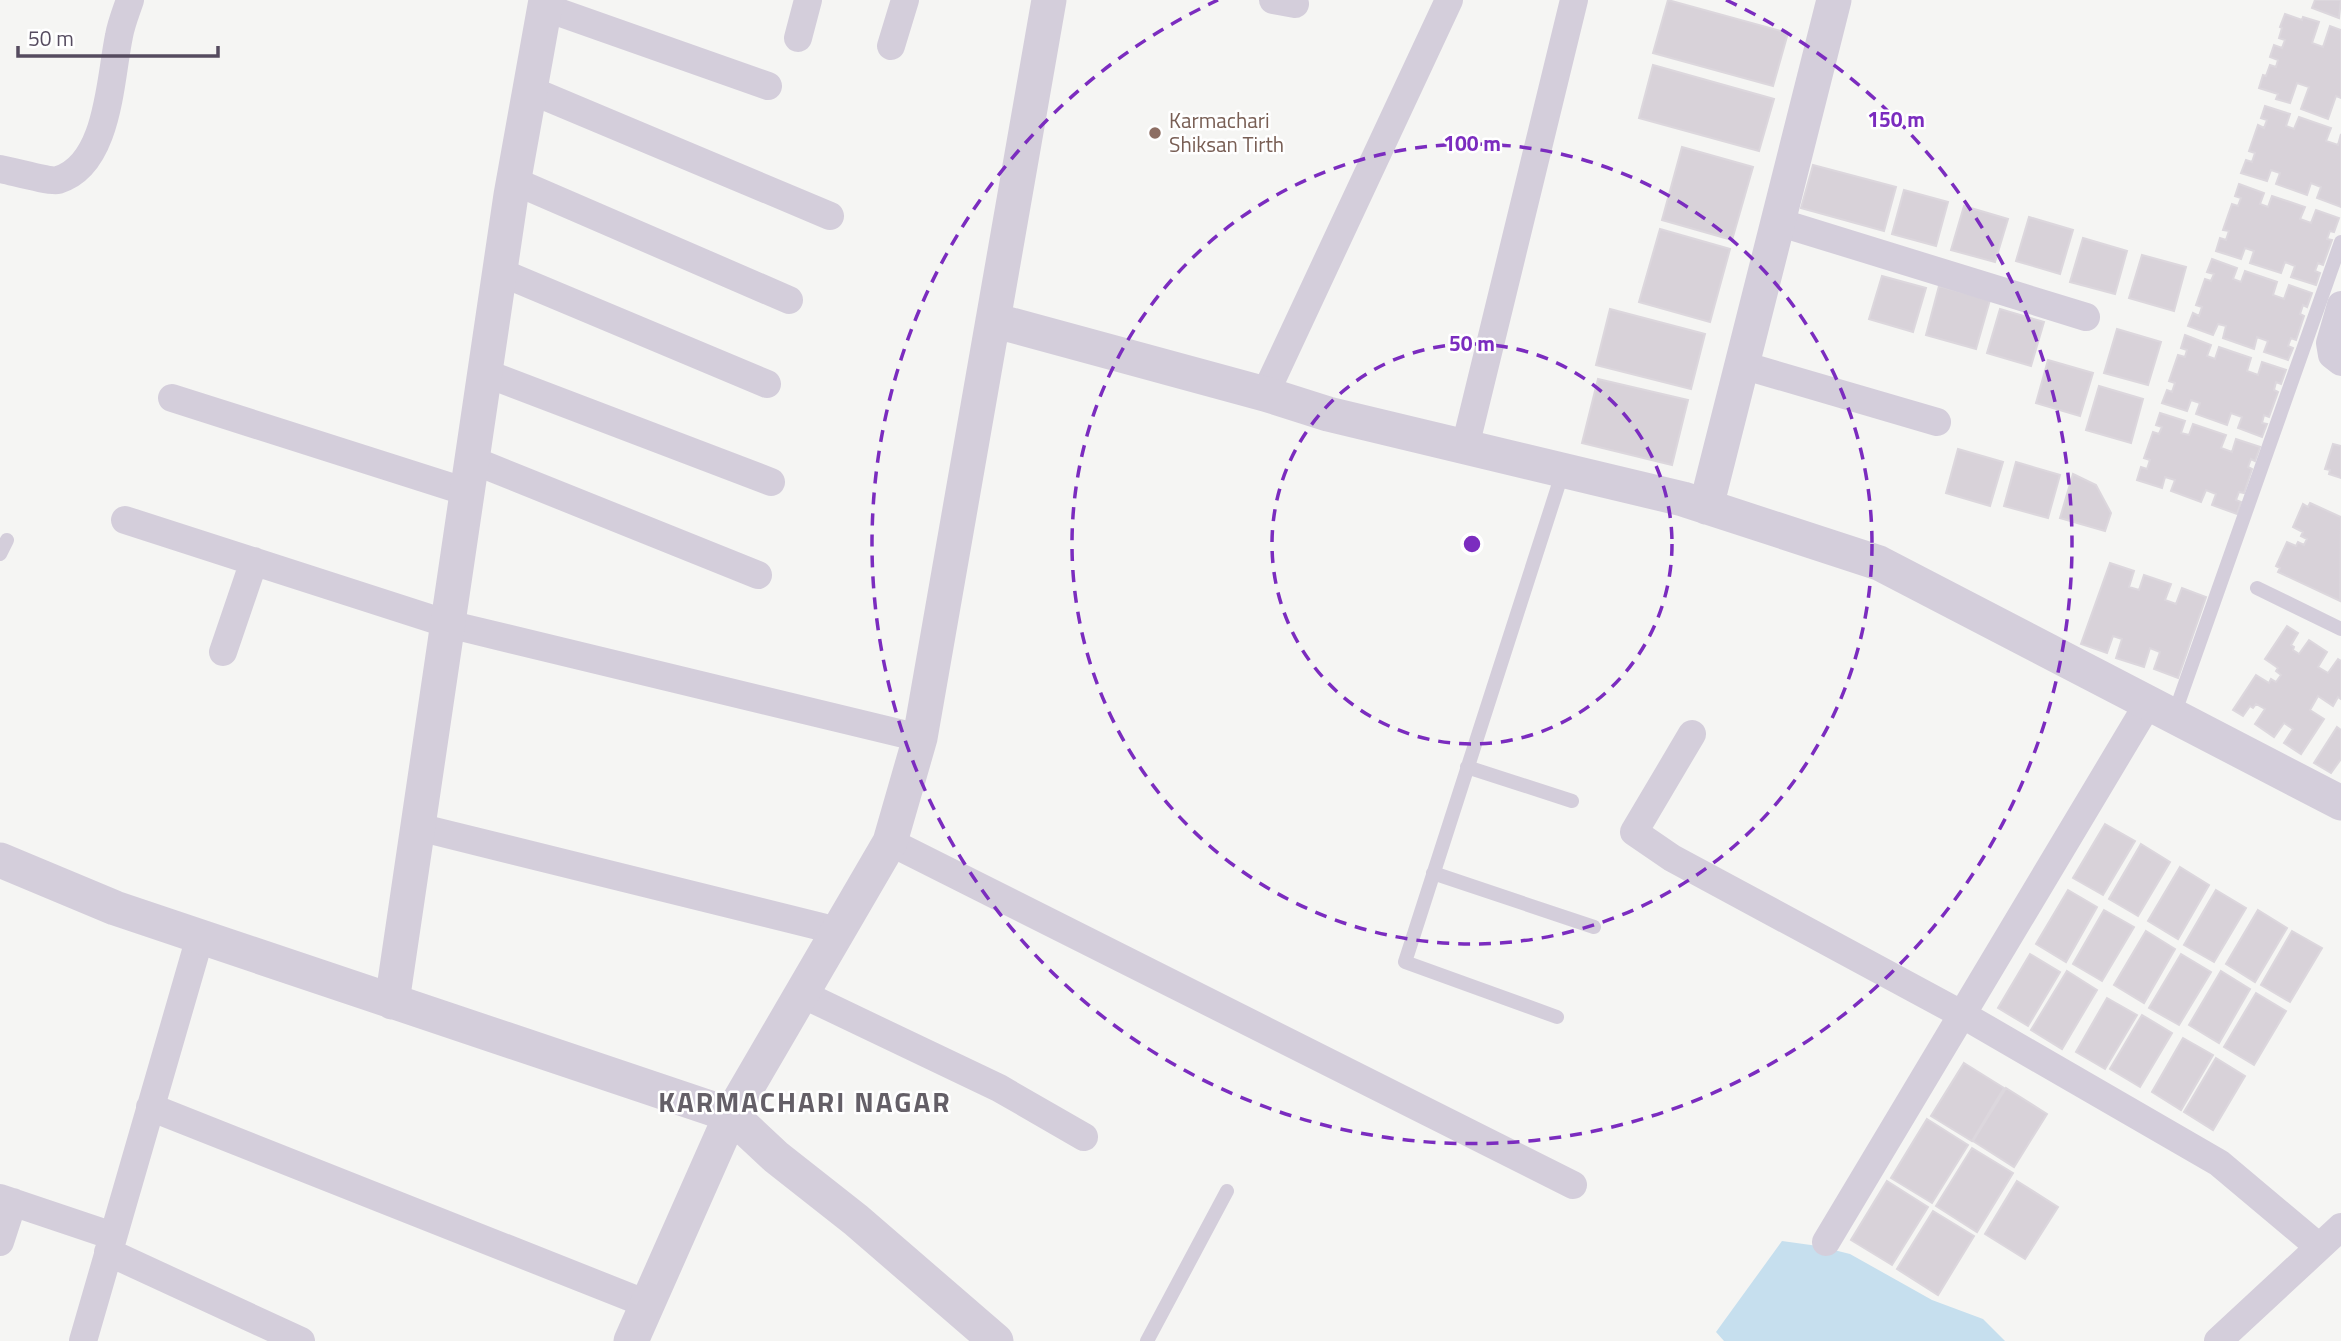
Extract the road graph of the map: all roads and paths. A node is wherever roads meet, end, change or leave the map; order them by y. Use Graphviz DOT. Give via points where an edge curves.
graph roads {
  1 [pos="130,0"];
  2 [pos="808,0"];
  3 [pos="905,0"];
  4 [pos="1049,0"];
  5 [pos="1449,0"];
  6 [pos="1574,0"];
  7 [pos="1834,0"];
  8 [pos="545,4"];
  9 [pos="798,38"];
  10 [pos="891,46"];
  11 [pos="768,86"];
  12 [pos="530,90"];
  13 [pos="0,169"];
  14 [pos="514,181"];
  15 [pos="830,216"];
  16 [pos="1778,222"];
  17 [pos="2341,242"];
  18 [pos="500,272"];
  19 [pos="789,300"];
  20 [pos="2341,305"];
  21 [pos="2086,317"];
  22 [pos="993,320"];
  23 [pos="2341,362"];
  24 [pos="1742,365"];
  25 [pos="485,373"];
  26 [pos="766,384"];
  27 [pos="1265,394"];
  28 [pos="172,398"];
  29 [pos="1937,422"];
  30 [pos="1465,447"];
  31 [pos="1563,471"];
  32 [pos="470,476"];
  33 [pos="771,482"];
  34 [pos="1706,507"];
  35 [pos="125,520"];
  36 [pos="7,540"];
  37 [pos="0,554"];
  38 [pos="254,561"];
  39 [pos="758,575"];
  40 [pos="2257,588"];
  41 [pos="448,624"];
  42 [pos="2341,629"];
  43 [pos="223,652"];
  44 [pos="2162,709"];
  45 [pos="1692,734"];
  46 [pos="920,738"];
  47 [pos="1467,767"];
  48 [pos="1572,801"];
  49 [pos="2341,803"];
  50 [pos="418,827"];
  51 [pos="890,842"];
  52 [pos="0,860"];
  53 [pos="1433,873"];
  54 [pos="1594,927"];
  55 [pos="838,932"];
  56 [pos="200,937"];
  57 [pos="802,994"];
  58 [pos="393,1002"];
  59 [pos="1963,1014"];
  60 [pos="1557,1017"];
  61 [pos="150,1107"];
  62 [pos="731,1115"];
  63 [pos="1084,1137"];
  64 [pos="1573,1185"];
  65 [pos="1227,1191"];
  66 [pos="7,1200"];
  67 [pos="2341,1227"];
  68 [pos="0,1242"];
  69 [pos="1826,1242"];
  70 [pos="111,1244"];
  71 [pos="2319,1247"];
  72 [pos="647,1304"];
  73 [pos="83,1341"];
  74 [pos="301,1341"];
  75 [pos="631,1341"];
  76 [pos="996,1341"];
  77 [pos="1147,1341"];
  78 [pos="2218,1341"];
  1 -- 13 [label="street" via="119,34 103,125 88,159 57,181"];
  2 -- 9 [label="street"];
  3 -- 10 [label="street"];
  4 -- 22 [label="street"];
  5 -- 27 [label="street"];
  6 -- 30 [label="street"];
  7 -- 16 [label="street"];
  8 -- 11 [label="street"];
  8 -- 12 [label="street"];
  12 -- 14 [label="street"];
  12 -- 15 [label="street"];
  14 -- 18 [label="street"];
  14 -- 19 [label="street"];
  16 -- 21 [label="street"];
  16 -- 24 [label="street"];
  17 -- 44 [label="lane"];
  18 -- 25 [label="street"];
  18 -- 26 [label="street"];
  20 -- 23 [label="street" via="2330,343 2332,355"];
  22 -- 27 [label="street"];
  22 -- 46 [label="street"];
  24 -- 29 [label="street"];
  24 -- 34 [label="street"];
  25 -- 32 [label="street"];
  25 -- 33 [label="street"];
  27 -- 30 [label="street"];
  28 -- 32 [label="street"];
  30 -- 31 [label="street"];
  31 -- 34 [label="street"];
  31 -- 47 [label="lane"];
  32 -- 39 [label="street"];
  32 -- 41 [label="street"];
  34 -- 44 [label="street" via="1879,563"];
  35 -- 38 [label="street"];
  36 -- 37 [label="lane"];
  38 -- 41 [label="street"];
  38 -- 43 [label="street"];
  40 -- 42 [label="lane"];
  41 -- 46 [label="street"];
  41 -- 50 [label="street"];
  44 -- 49 [label="street"];
  44 -- 59 [label="street"];
  45 -- 59 [label="street" via="1634,832 1672,858"];
  46 -- 51 [label="street"];
  47 -- 48 [label="lane"];
  47 -- 53 [label="lane"];
  50 -- 55 [label="street"];
  50 -- 58 [label="street"];
  51 -- 55 [label="street"];
  51 -- 64 [label="street"];
  52 -- 56 [label="street"];
  53 -- 54 [label="lane"];
  53 -- 60 [label="lane" via="1405,962"];
  55 -- 57 [label="street"];
  56 -- 58 [label="street"];
  56 -- 61 [label="street"];
  57 -- 62 [label="street"];
  57 -- 63 [label="street" via="999,1088"];
  58 -- 62 [label="street"];
  59 -- 69 [label="street"];
  59 -- 71 [label="street" via="2219,1163"];
  61 -- 70 [label="street"];
  61 -- 72 [label="street"];
  62 -- 72 [label="street"];
  62 -- 76 [label="street"];
  65 -- 77 [label="lane"];
  66 -- 68 [label="street"];
  66 -- 70 [label="street"];
  67 -- 71 [label="street"];
  70 -- 73 [label="street"];
  70 -- 74 [label="street"];
  71 -- 78 [label="street"];
  72 -- 75 [label="street"];
}
